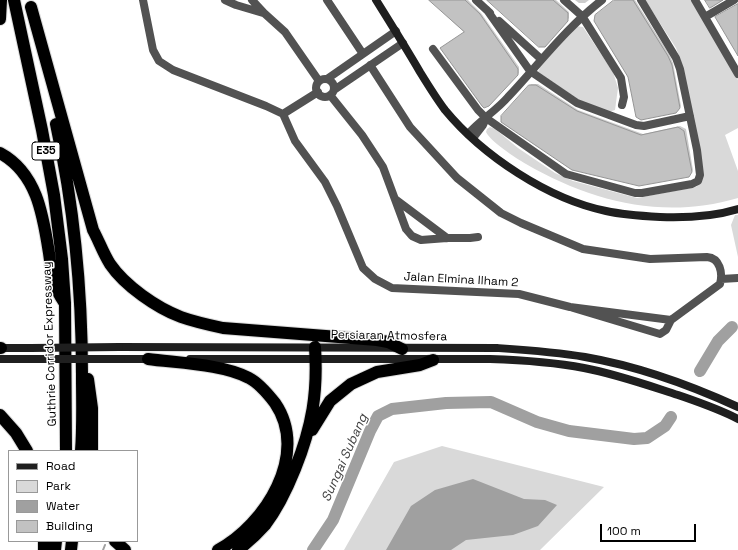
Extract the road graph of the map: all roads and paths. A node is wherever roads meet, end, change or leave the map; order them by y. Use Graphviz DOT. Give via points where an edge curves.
graph roads {
  1 [pos="1,0"];
  2 [pos="14,0"];
  3 [pos="143,0"];
  4 [pos="225,0"];
  5 [pos="252,0"];
  6 [pos="327,0"];
  7 [pos="376,0"];
  8 [pos="476,0"];
  9 [pos="564,0"];
  10 [pos="602,0"];
  11 [pos="641,0"];
  12 [pos="695,0"];
  13 [pos="734,0"];
  14 [pos="30,4"];
  15 [pos="487,10"];
  16 [pos="264,13"];
  17 [pos="582,16"];
  18 [pos="705,17"];
  19 [pos="0,19"];
  20 [pos="396,31"];
  21 [pos="403,43"];
  22 [pos="433,49"];
  23 [pos="363,54"];
  24 [pos="541,59"];
  25 [pos="370,65"];
  26 [pos="530,71"];
  27 [pos="738,74"];
  28 [pos="323,80"];
  29 [pos="318,92"];
  30 [pos="332,92"];
  31 [pos="622,105"];
  32 [pos="283,114"];
  33 [pos="690,116"];
  34 [pos="486,118"];
  35 [pos="470,136"];
  36 [pos="0,152"];
  37 [pos="394,198"];
  38 [pos="738,209"];
  39 [pos="478,237"];
  40 [pos="446,238"];
  41 [pos="738,278"];
  42 [pos="721,279"];
  43 [pos="65,303"];
  44 [pos="570,308"];
  45 [pos="672,320"];
  46 [pos="82,326"];
  47 [pos="402,349"];
  48 [pos="0,351"];
  49 [pos="316,353"];
  50 [pos="148,359"];
  51 [pos="433,360"];
  52 [pos="738,407"];
  53 [pos="0,415"];
  54 [pos="738,419"];
  55 [pos="304,446"];
  56 [pos="26,450"];
  57 [pos="66,450"];
  58 [pos="81,450"];
  59 [pos="92,450"];
  60 [pos="116,542"];
  61 [pos="125,550"];
  62 [pos="218,550"];
  63 [pos="238,550"];
  1 -- 19 [label="highway"];
  2 -- 43 [label="highway, Guthrie Corridor Expressway / E35" via="54,195"];
  3 -- 32 [label="street" via="153,50 159,62"];
  4 -- 16 [label="street"];
  5 -- 16 [label="street"];
  6 -- 23 [label="street"];
  7 -- 20 [label="main road"];
  8 -- 15 [label="street"];
  9 -- 17 [label="street"];
  10 -- 17 [label="street"];
  11 -- 33 [label="street" via="676,58"];
  12 -- 18 [label="street"];
  13 -- 18 [label="street"];
  14 -- 46 [label="highway, E35" via="58,131 78,268"];
  14 -- 47 [label="highway" via="93,230 110,264 124,281 160,307 201,323 223,328 377,340"];
  15 -- 24 [label="street"];
  15 -- 26 [label="street"];
  16 -- 28 [label="street" via="285,32"];
  17 -- 24 [label="street"];
  17 -- 31 [label="street" via="621,78 624,90"];
  18 -- 27 [label="street"];
  20 -- 21 [label="main road"];
  20 -- 23 [label="street"];
  21 -- 25 [label="street"];
  21 -- 35 [label="main road" via="444,109"];
  22 -- 34 [label="street"];
  23 -- 28 [label="street"];
  24 -- 26 [label="street"];
  25 -- 30 [label="street"];
  25 -- 42 [label="street" via="410,127 457,178 501,213 583,249 650,260 711,258 718,263"];
  26 -- 33 [label="street" via="577,103 636,125 644,126"];
  26 -- 34 [label="street"];
  28 -- 29 [label="street" via="316,86"];
  28 -- 30 [label="street" via="332,82"];
  29 -- 30 [label="street" via="325,96"];
  29 -- 32 [label="street"];
  30 -- 37 [label="street" via="383,167"];
  32 -- 44 [label="street, Jalan Elmina Ilham 2" via="295,141 325,182 363,268 375,279 392,288 518,294"];
  33 -- 34 [label="street" via="697,150 700,175 698,181 642,194 566,174"];
  34 -- 35 [label="street" via="479,121"];
  35 -- 38 [label="main road" via="497,159 528,179 575,202 606,211 681,218 710,216"];
  36 -- 43 [label="highway" via="18,166 34,190 42,218 53,282"];
  37 -- 40 [label="street"];
  37 -- 40 [label="street" via="406,229 412,236 421,240"];
  39 -- 40 [label="street"];
  41 -- 42 [label="street"];
  42 -- 45 [label="street, Jalan Elmina Ilham 2" via="716,288"];
  43 -- 57 [label="highway, Guthrie Corridor Expressway / E35"];
  44 -- 45 [label="street, Jalan Elmina Ilham 2"];
  44 -- 45 [label="street, Jalan Elmina Ilham 2" via="660,334"];
  46 -- 58 [label="highway, E35"];
  46 -- 59 [label="highway" via="92,408"];
  47 -- 49 [label="main road, Persiaran Atmosfera"];
  47 -- 52 [label="main road, Persiaran Atmosfera" via="497,348 585,357 681,384"];
  48 -- 49 [label="main road, Persiaran Atmosfera, bridge" via="119,347"];
  48 -- 50 [label="main road, Persiaran Atmosfera, bridge" via="32,359"];
  49 -- 50 [label="main road, Persiaran Atmosfera"];
  49 -- 51 [label="main road, Persiaran Atmosfera"];
  49 -- 55 [label="highway" via="314,406"];
  50 -- 62 [label="highway" via="226,370 250,378 268,393 286,427 288,450 285,468 277,487 263,511 245,530"];
  51 -- 54 [label="main road, Persiaran Atmosfera" via="528,361 585,368 664,390"];
  51 -- 55 [label="highway" via="420,365 376,372 351,384 330,401"];
  53 -- 56 [label="highway"];
  55 -- 63 [label="highway" via="286,494 264,525"];
  60 -- 61 [label="highway"];
}
